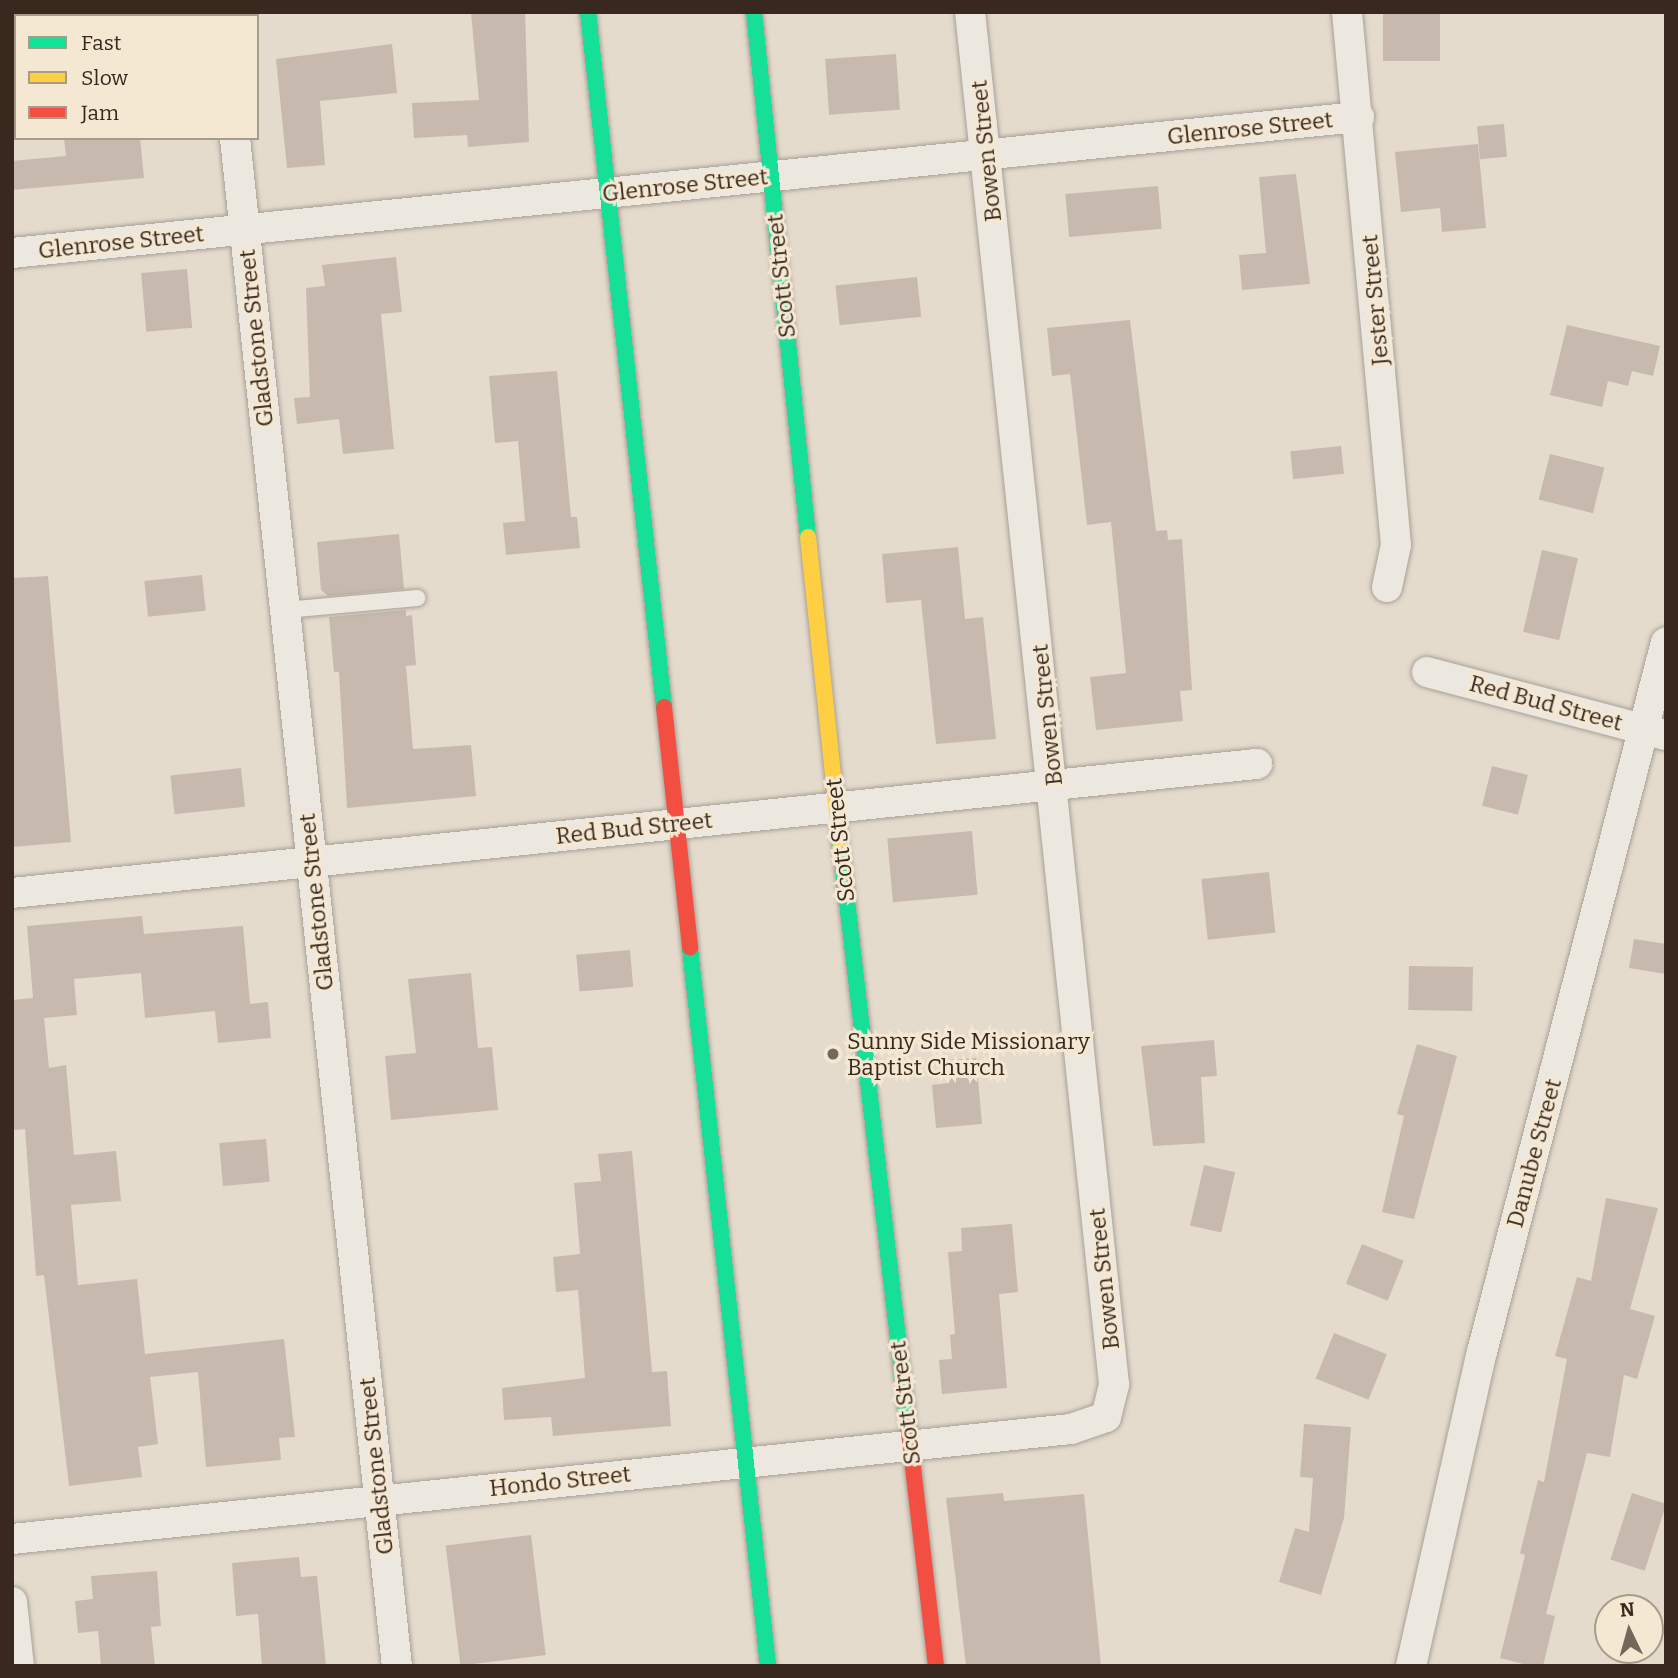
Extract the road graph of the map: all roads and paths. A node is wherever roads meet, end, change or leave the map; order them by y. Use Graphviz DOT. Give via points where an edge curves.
graph roads {
  1 [pos="588,12"];
  2 [pos="754,12"];
  3 [pos="970,12"];
  4 [pos="1347,12"];
  5 [pos="1359,117"];
  6 [pos="235,140"];
  7 [pos="986,155"];
  8 [pos="771,177"];
  9 [pos="609,193"];
  10 [pos="245,229"];
  11 [pos="12,253"];
  12 [pos="1387,587"];
  13 [pos="417,597"];
  14 [pos="285,610"];
  15 [pos="1666,642"];
  16 [pos="1427,672"];
  17 [pos="1655,732"];
  18 [pos="1257,764"];
  19 [pos="1054,784"];
  20 [pos="836,807"];
  21 [pos="677,824"];
  22 [pos="312,862"];
  23 [pos="12,893"];
  24 [pos="1106,1417"];
  25 [pos="909,1444"];
  26 [pos="744,1462"];
  27 [pos="379,1500"];
  28 [pos="12,1539"];
  29 [pos="12,1602"];
  30 [pos="19,1666"];
  31 [pos="397,1666"];
  32 [pos="768,1666"];
  33 [pos="936,1666"];
  34 [pos="1412,1666"];
  1 -- 9 [label="main road"];
  2 -- 8 [label="main road, Scott Street"];
  3 -- 7 [label="street, Bowen Street"];
  4 -- 5 [label="street, Jester Street"];
  5 -- 7 [label="street, Glenrose Street"];
  5 -- 12 [label="street, Jester Street" via="1396,545"];
  6 -- 10 [label="street, Gladstone Street"];
  7 -- 8 [label="street, Glenrose Street"];
  7 -- 19 [label="street, Bowen Street"];
  8 -- 9 [label="street, Glenrose Street"];
  8 -- 20 [label="main road, Scott Street"];
  9 -- 10 [label="street, Glenrose Street"];
  9 -- 21 [label="main road"];
  10 -- 11 [label="street, Glenrose Street"];
  10 -- 14 [label="street, Gladstone Street"];
  13 -- 14 [label="lane"];
  14 -- 22 [label="street, Gladstone Street"];
  15 -- 17 [label="street, Danube Street"];
  16 -- 17 [label="street, Red Bud Street"];
  17 -- 34 [label="street, Danube Street" via="1482,1352"];
  18 -- 19 [label="street, Red Bud Street"];
  19 -- 20 [label="street, Red Bud Street"];
  19 -- 24 [label="street, Bowen Street" via="1114,1384"];
  20 -- 21 [label="street, Red Bud Street"];
  20 -- 25 [label="main road, Scott Street"];
  21 -- 22 [label="street, Red Bud Street"];
  21 -- 26 [label="main road"];
  22 -- 23 [label="street, Red Bud Street"];
  22 -- 27 [label="street, Gladstone Street"];
  24 -- 25 [label="street, Hondo Street" via="1071,1429"];
  25 -- 26 [label="street, Hondo Street"];
  25 -- 33 [label="main road, Scott Street"];
  26 -- 27 [label="street, Hondo Street"];
  26 -- 32 [label="main road"];
  27 -- 28 [label="street, Hondo Street"];
  27 -- 31 [label="street, Gladstone Street"];
  29 -- 30 [label="street"];
}
